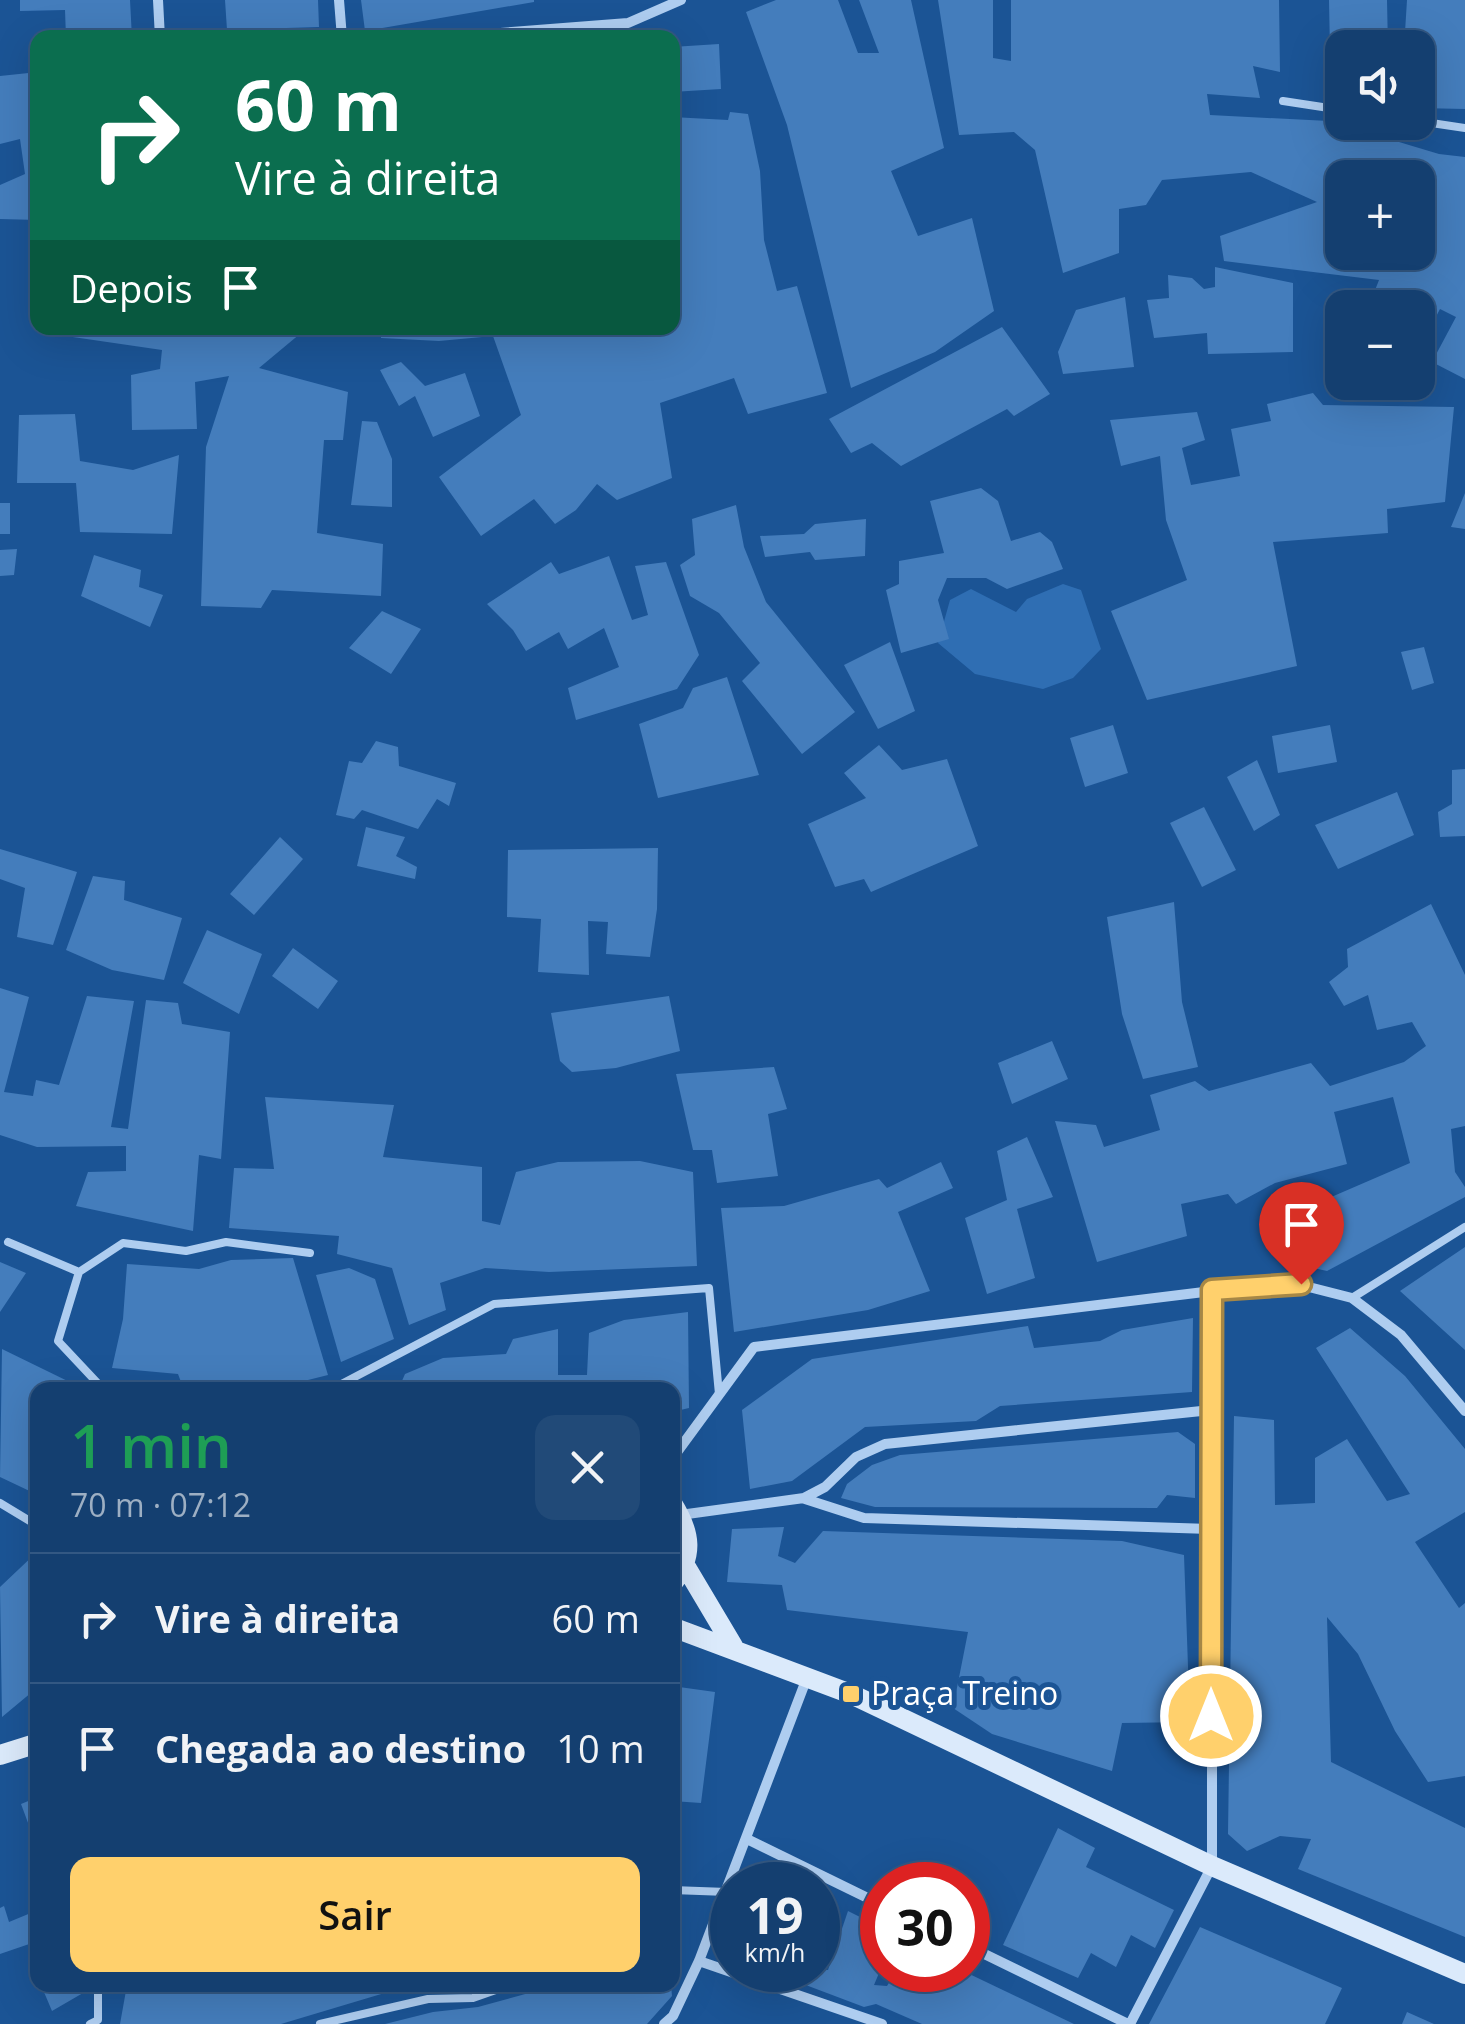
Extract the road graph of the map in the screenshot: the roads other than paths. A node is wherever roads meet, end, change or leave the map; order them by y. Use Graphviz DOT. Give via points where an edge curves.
graph roads {
  1 [pos="158,0"];
  2 [pos="339,0"];
  3 [pos="681,0"];
  4 [pos="160,30"];
  5 [pos="341,30"];
  6 [pos="538,30"];
  7 [pos="1283,101"];
  8 [pos="1325,107"];
  9 [pos="1435,124"];
  10 [pos="1465,128"];
  11 [pos="1465,1227"];
  12 [pos="8,1242"];
  13 [pos="310,1253"];
  14 [pos="79,1272"];
  15 [pos="1212,1290"];
  16 [pos="1352,1298"];
  17 [pos="96,1382"];
  18 [pos="345,1382"];
  19 [pos="719,1394"];
  20 [pos="1211,1410"];
  21 [pos="1465,1411"];
  22 [pos="680,1448"];
  23 [pos="804,1498"];
  24 [pos="0,1503"];
  25 [pos="680,1510"];
  26 [pos="680,1519"];
  27 [pos="30,1521"];
  28 [pos="1210,1530"];
  29 [pos="686,1566"];
  30 [pos="680,1574"];
  31 [pos="680,1629"];
  32 [pos="732,1646"];
  33 [pos="808,1675"];
  34 [pos="30,1745"];
  35 [pos="0,1754"];
  36 [pos="746,1838"];
  37 [pos="737,1862"];
  38 [pos="1212,1866"];
  39 [pos="680,1890"];
  40 [pos="710,1891"];
  41 [pos="860,1893"];
  42 [pos="710,1934"];
  43 [pos="990,1957"];
  44 [pos="700,1961"];
  45 [pos="1465,1974"];
  46 [pos="97,1992"];
  47 [pos="491,1992"];
  48 [pos="95,2022"];
  49 [pos="320,2024"];
  50 [pos="664,2024"];
  51 [pos="882,2024"];
  52 [pos="1129,2024"];
  1 -- 4 [label="street"];
  2 -- 5 [label="street"];
  3 -- 6 [label="street" via="628,23"];
  7 -- 8 [label="lane"];
  9 -- 10 [label="lane"];
  11 -- 16 [label="lane"];
  12 -- 14 [label="lane"];
  13 -- 14 [label="lane" via="226,1242 186,1251 123,1242"];
  14 -- 17 [label="lane" via="58,1341"];
  15 -- 16 [label="street" via="1301,1284"];
  15 -- 19 [label="street" via="754,1348"];
  15 -- 20 [label="street"];
  16 -- 21 [label="street" via="1401,1335"];
  18 -- 19 [label="lane" via="494,1304 709,1288"];
  19 -- 22 [label="street"];
  20 -- 23 [label="street" via="885,1444 856,1457"];
  20 -- 28 [label="street"];
  23 -- 25 [label="street"];
  23 -- 28 [label="street" via="864,1518"];
  24 -- 27 [label="lane"];
  26 -- 29 [label="street" via="690,1540"];
  28 -- 38 [label="street"];
  29 -- 30 [label="street"];
  29 -- 32 [label="street"];
  31 -- 32 [label="street"];
  32 -- 33 [label="street"];
  33 -- 36 [label="street"];
  33 -- 38 [label="street"];
  34 -- 35 [label="street"];
  36 -- 37 [label="street"];
  36 -- 41 [label="street"];
  38 -- 45 [label="street"];
  38 -- 52 [label="street"];
  39 -- 40 [label="lane"];
  42 -- 44 [label="street"];
  43 -- 52 [label="street"];
  44 -- 50 [label="street"];
  44 -- 51 [label="street"];
  46 -- 48 [label="lane"];
  47 -- 49 [label="lane" via="428,1998"];
}
